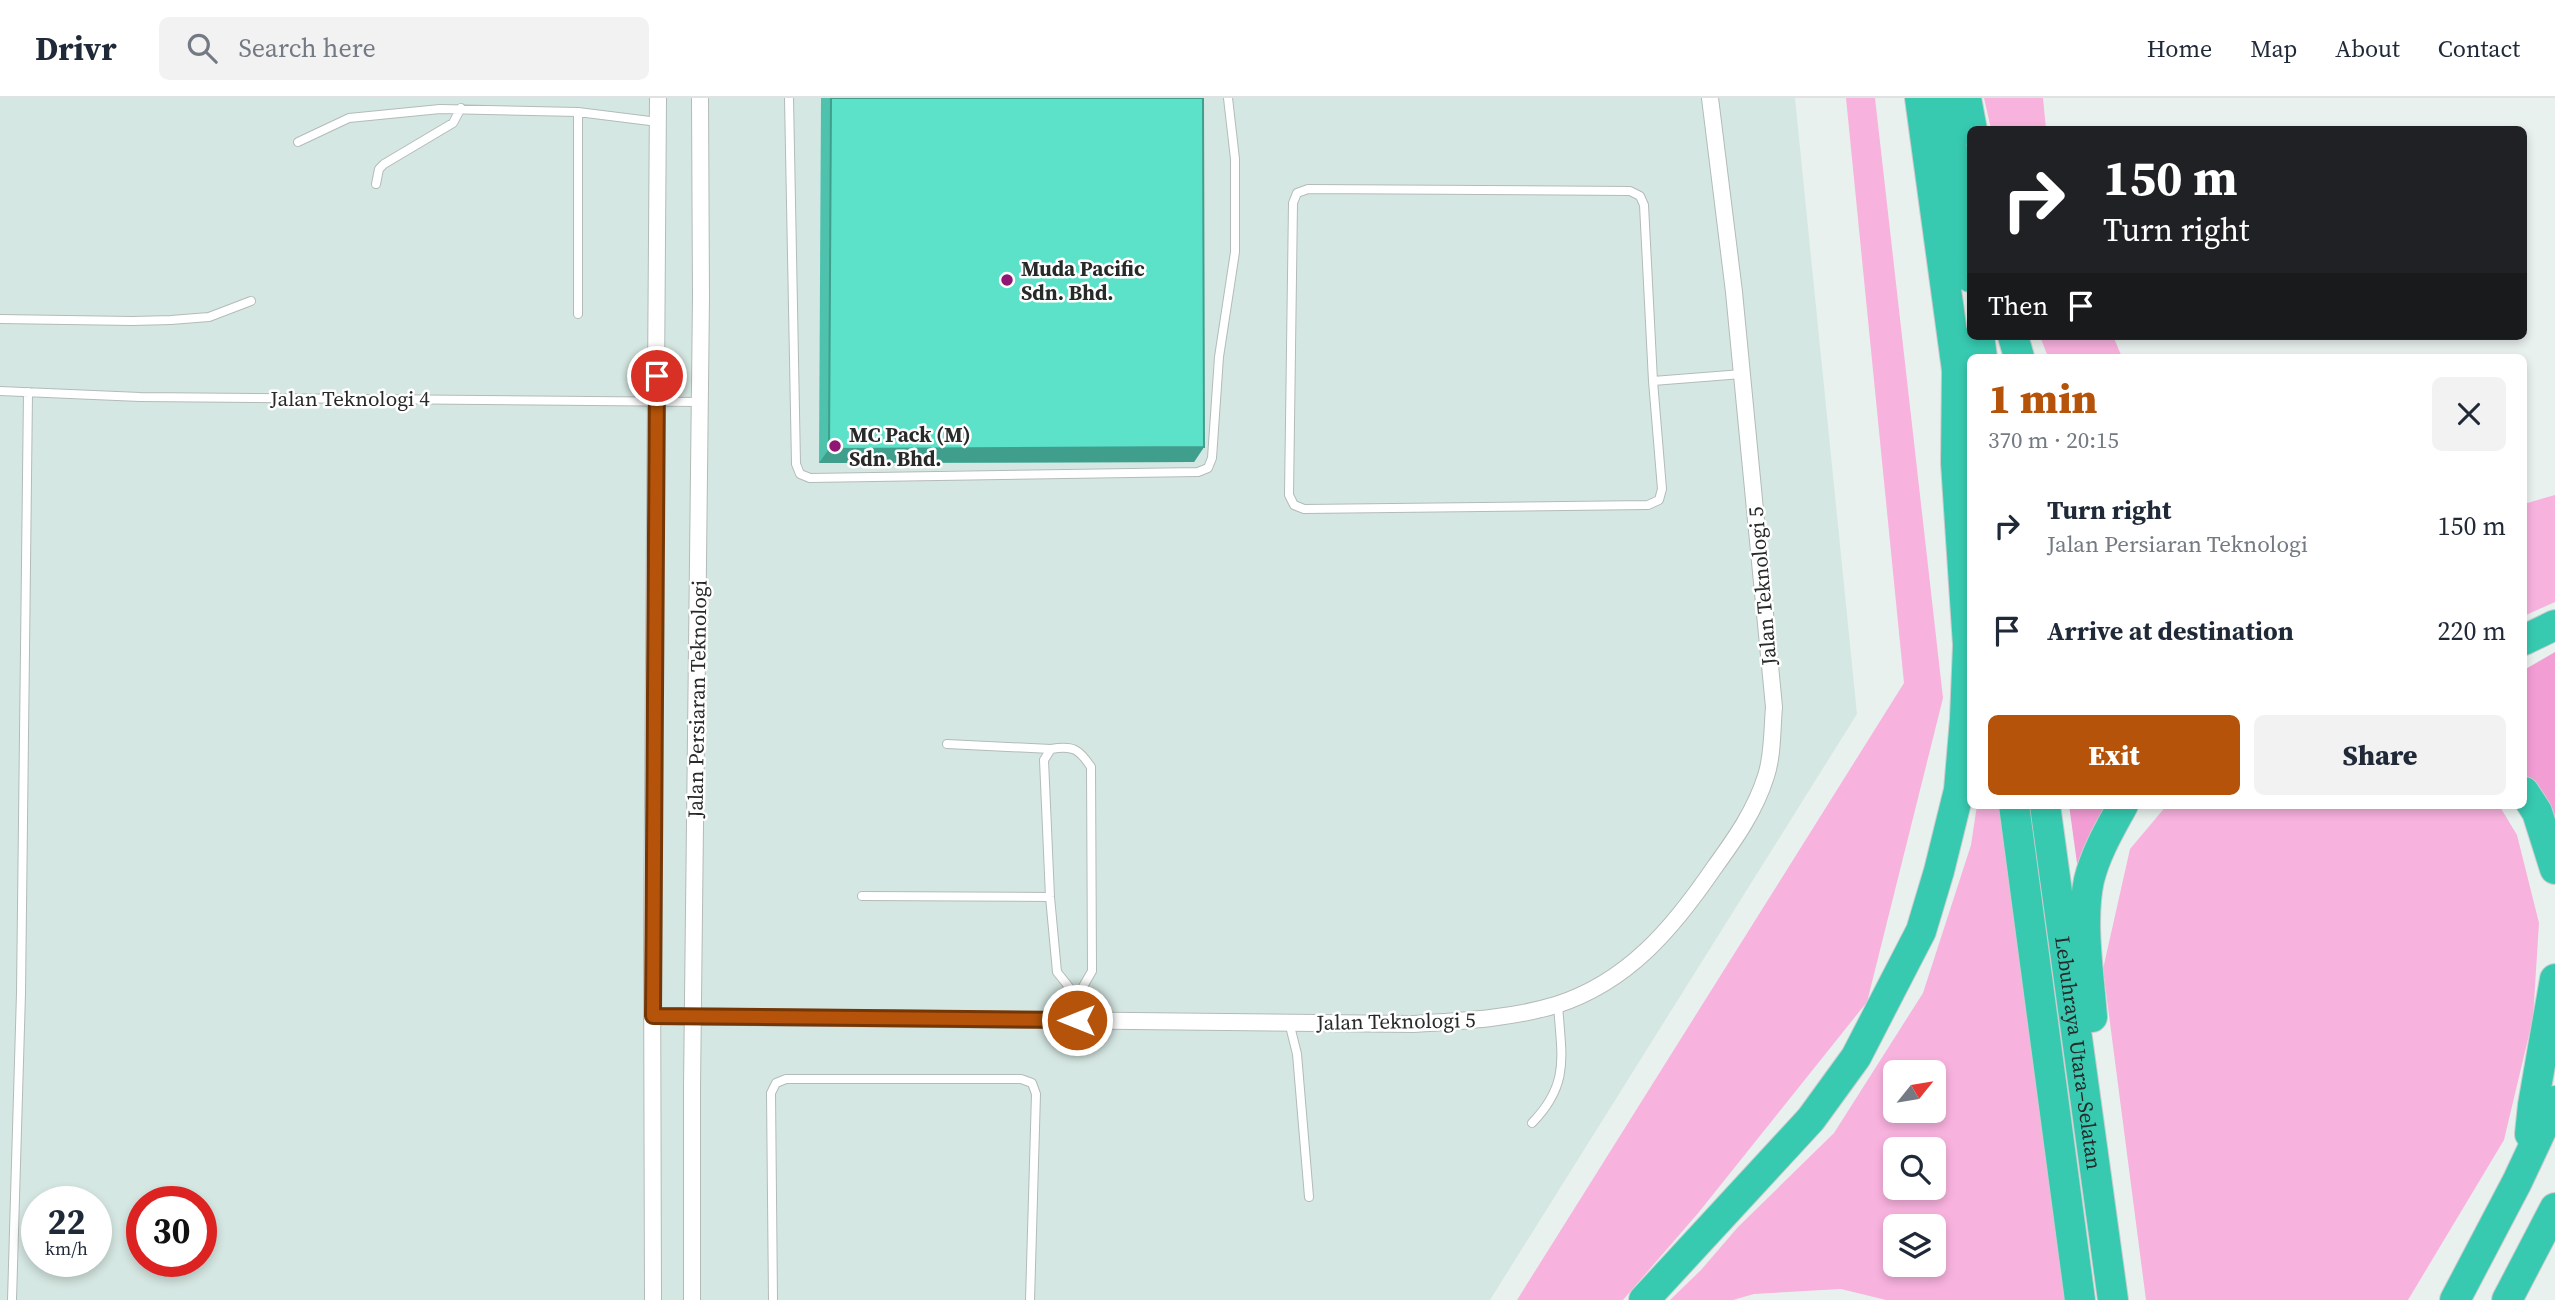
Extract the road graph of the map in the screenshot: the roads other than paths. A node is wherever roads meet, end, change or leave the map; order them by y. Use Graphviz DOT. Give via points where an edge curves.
graph roads {
  1 [pos="658,98"];
  2 [pos="700,98"];
  3 [pos="789,98"];
  4 [pos="1228,98"];
  5 [pos="1710,98"];
  6 [pos="1920,98"];
  7 [pos="1945,98"];
  8 [pos="1966,98"];
  9 [pos="461,108"];
  10 [pos="578,112"];
  11 [pos="657,122"];
  12 [pos="1971,126"];
  13 [pos="298,142"];
  14 [pos="376,184"];
  15 [pos="1967,255"];
  16 [pos="251,301"];
  17 [pos="578,314"];
  18 [pos="0,318"];
  19 [pos="1968,354"];
  20 [pos="1742,374"];
  21 [pos="1967,378"];
  22 [pos="1653,381"];
  23 [pos="0,391"];
  24 [pos="29,392"];
  25 [pos="657,402"];
  26 [pos="700,402"];
  27 [pos="2555,625"];
  28 [pos="1967,630"];
  29 [pos="2527,639"];
  30 [pos="1967,670"];
  31 [pos="947,744"];
  32 [pos="1051,749"];
  33 [pos="2527,797"];
  34 [pos="2015,809"];
  35 [pos="2046,809"];
  36 [pos="2121,809"];
  37 [pos="2555,869"];
  38 [pos="862,896"];
  39 [pos="1049,897"];
  40 [pos="2555,979"];
  41 [pos="1077,997"];
  42 [pos="1558,1004"];
  43 [pos="653,1016"];
  44 [pos="692,1017"];
  45 [pos="1077,1020"];
  46 [pos="1289,1022"];
  47 [pos="2555,1101"];
  48 [pos="1532,1124"];
  49 [pos="2528,1159"];
  50 [pos="1308,1197"];
  51 [pos="2555,1208"];
  52 [pos="2107,1252"];
  53 [pos="12,1300"];
  54 [pos="653,1300"];
  55 [pos="692,1300"];
  56 [pos="773,1300"];
  57 [pos="1030,1300"];
  58 [pos="1644,1300"];
  59 [pos="2080,1300"];
  60 [pos="2113,1300"];
  61 [pos="2455,1300"];
  62 [pos="2507,1300"];
  1 -- 11 [label="street, Jalan Persiaran Teknologi"];
  2 -- 26 [label="street, Jalan Persiaran Teknologi"];
  3 -- 4 [label="lane" via="796,464 800,474 810,478 1198,472 1208,468 1235,253 1235,159"];
  5 -- 20 [label="street, Jalan Teknologi 5"];
  6 -- 19 [label="highway"];
  7 -- 15 [label="highway"];
  8 -- 12 [label="highway"];
  9 -- 10 [label="lane"];
  9 -- 13 [label="lane" via="349,118"];
  9 -- 14 [label="lane" via="453,123 384,164"];
  10 -- 11 [label="lane"];
  10 -- 17 [label="lane"];
  11 -- 25 [label="street, Jalan Persiaran Teknologi"];
  16 -- 18 [label="lane" via="209,317 171,320"];
  20 -- 22 [label="lane"];
  20 -- 42 [label="street, Jalan Teknologi 5" via="1774,707 1768,773 1742,828 1662,937 1619,974"];
  21 -- 28 [label="highway" via="1956,463"];
  22 -- 22 [label="lane" via="1662,489 1654,504 1298,508 1289,495 1294,198 1308,189 1636,193 1644,205"];
  23 -- 24 [label="lane, Jalan Teknologi 4"];
  24 -- 25 [label="lane, Jalan Teknologi 4"];
  24 -- 53 [label="lane"];
  25 -- 26 [label="lane, Jalan Teknologi 4"];
  25 -- 43 [label="street, Jalan Persiaran Teknologi"];
  26 -- 44 [label="street, Jalan Persiaran Teknologi"];
  27 -- 29 [label="highway"];
  30 -- 58 [label="highway" via="1959,790 1921,931 1856,1057 1811,1119"];
  31 -- 32 [label="lane"];
  32 -- 39 [label="lane" via="1044,760"];
  32 -- 41 [label="lane" via="1080,752 1091,767 1092,971"];
  33 -- 37 [label="highway" via="2537,812"];
  34 -- 59 [label="highway, Lebuhraya Utara–Selatan"];
  35 -- 52 [label="highway, Lebuhraya Utara–Selatan"];
  36 -- 52 [label="highway" via="2101,845 2089,881 2086,917"];
  38 -- 39 [label="lane"];
  39 -- 41 [label="lane" via="1057,972"];
  40 -- 49 [label="highway"];
  41 -- 45 [label="lane"];
  42 -- 46 [label="street, Jalan Teknologi 5" via="1473,1020"];
  42 -- 48 [label="lane" via="1560,1083"];
  43 -- 44 [label="street, Jalan Teknologi 5"];
  43 -- 54 [label="street, Jalan Persiaran Teknologi"];
  44 -- 45 [label="street, Jalan Teknologi 5"];
  44 -- 55 [label="street, Jalan Persiaran Teknologi"];
  45 -- 46 [label="street, Jalan Teknologi 5"];
  46 -- 50 [label="lane" via="1297,1054"];
  47 -- 49 [label="highway"];
  49 -- 61 [label="highway"];
  51 -- 62 [label="highway"];
  52 -- 60 [label="highway, Lebuhraya Utara–Selatan"];
  56 -- 57 [label="lane" via="771,1093 776,1083 786,1079 1027,1080 1035,1088"];
}
